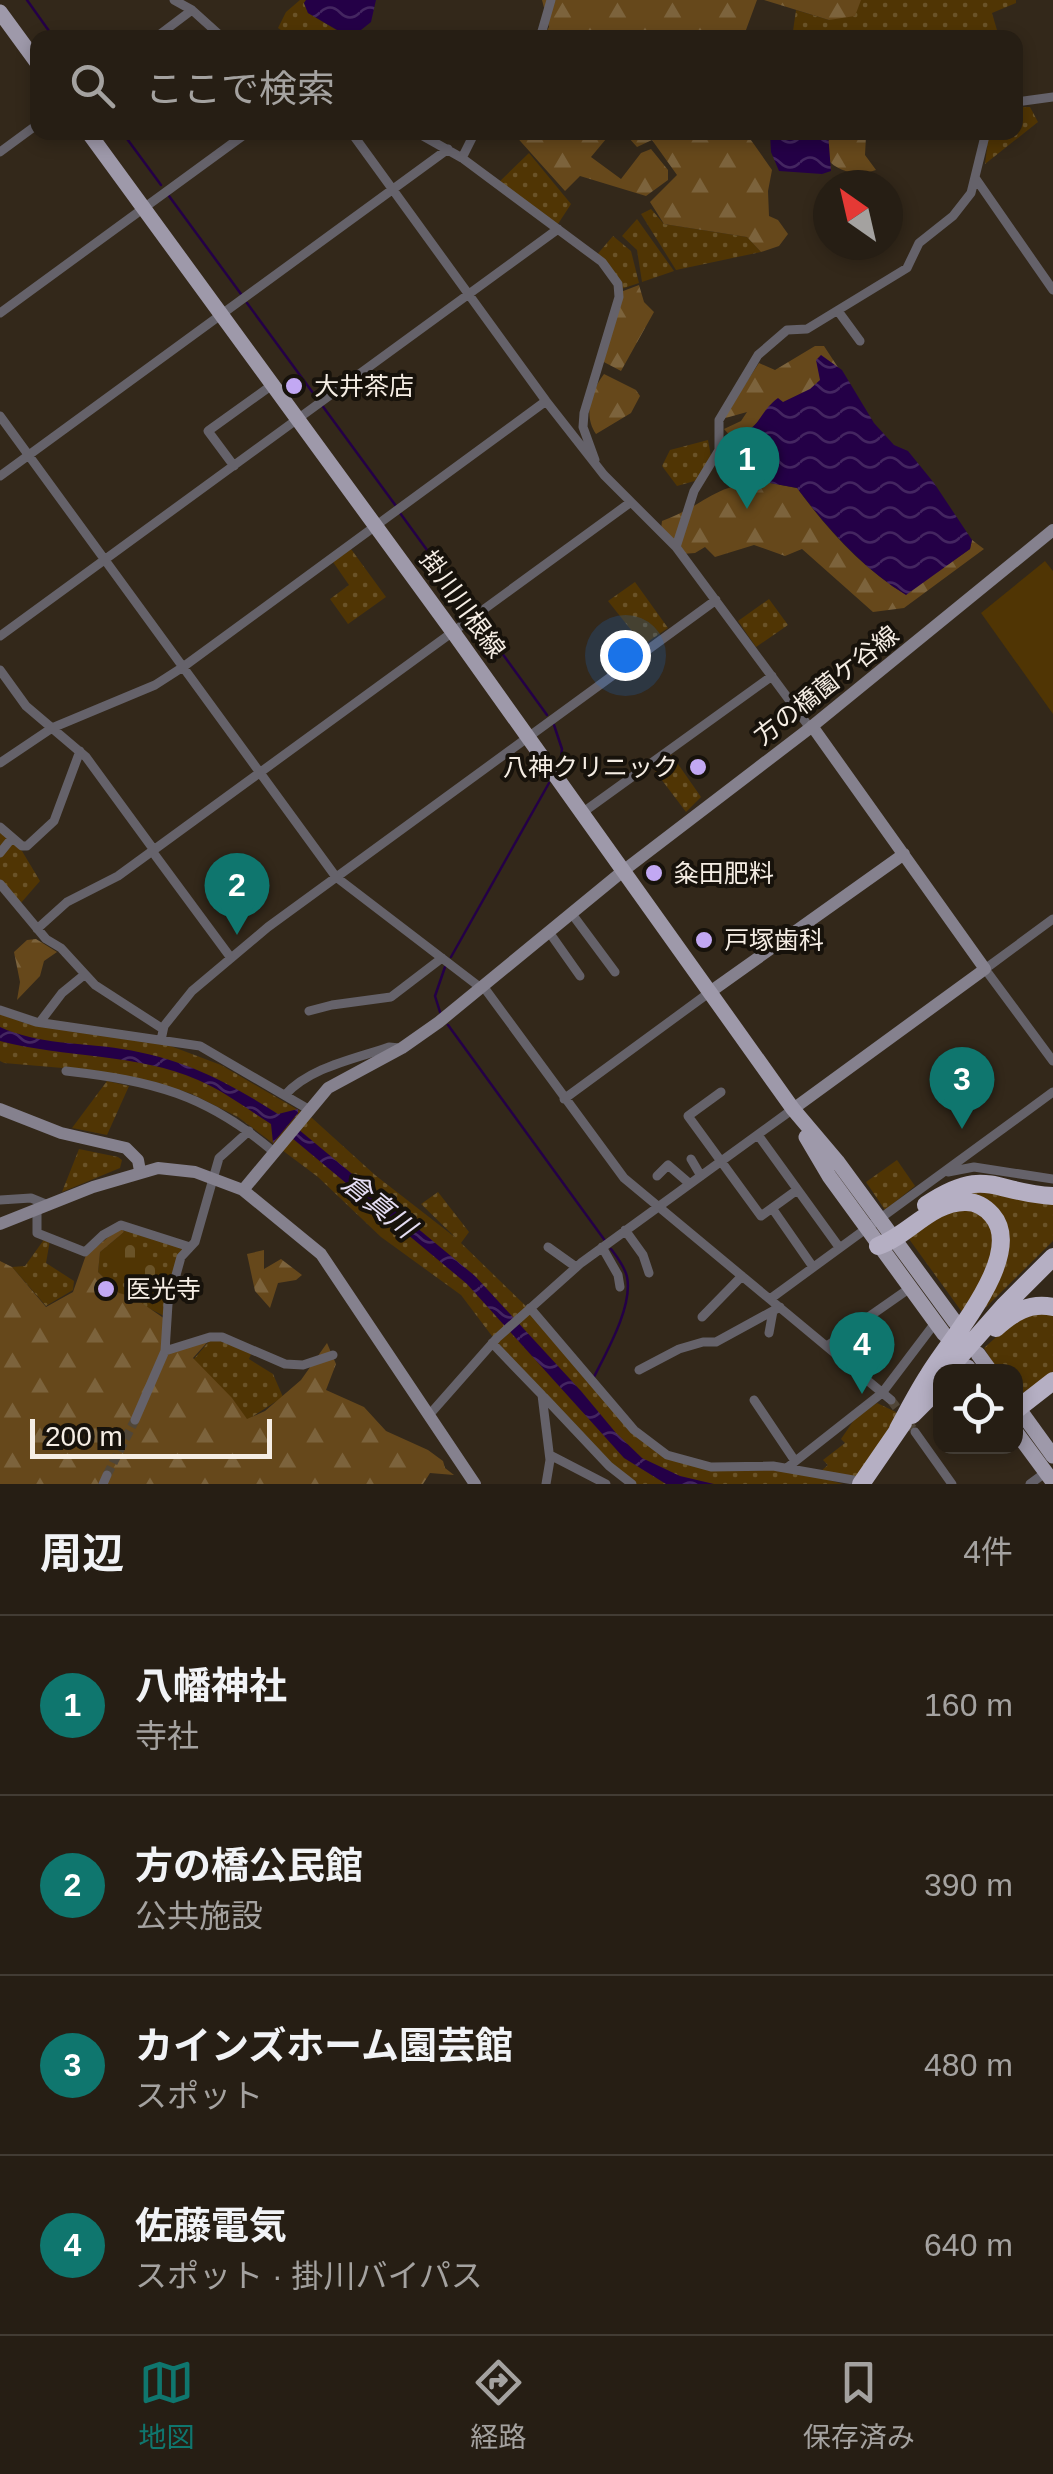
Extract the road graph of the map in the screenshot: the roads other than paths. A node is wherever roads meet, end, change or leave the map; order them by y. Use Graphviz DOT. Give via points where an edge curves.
graph roads {
  1 [pos="174,0"];
  2 [pos="552,0"];
  3 [pos="192,10"];
  4 [pos="0,12"];
  5 [pos="165,30"];
  6 [pos="214,30"];
  7 [pos="543,30"];
  8 [pos="30,53"];
  9 [pos="1053,97"];
  10 [pos="1023,101"];
  11 [pos="30,130"];
  12 [pos="94,140"];
  13 [pos="237,140"];
  14 [pos="356,140"];
  15 [pos="431,140"];
  16 [pos="471,140"];
  17 [pos="984,140"];
  18 [pos="448,149"];
  19 [pos="0,152"];
  20 [pos="462,158"];
  21 [pos="976,179"];
  22 [pos="392,190"];
  23 [pos="143,208"];
  24 [pos="558,228"];
  25 [pos="1053,290"];
  26 [pos="469,295"];
  27 [pos="838,312"];
  28 [pos="0,313"];
  29 [pos="221,314"];
  30 [pos="860,341"];
  31 [pos="272,384"];
  32 [pos="546,401"];
  33 [pos="0,416"];
  34 [pos="297,419"];
  35 [pos="28,455"];
  36 [pos="234,466"];
  37 [pos="598,468"];
  38 [pos="0,476"];
  39 [pos="632,502"];
  40 [pos="375,527"];
  41 [pos="1053,530"];
  42 [pos="676,547"];
  43 [pos="105,560"];
  44 [pos="716,600"];
  45 [pos="453,632"];
  46 [pos="0,636"];
  47 [pos="183,667"];
  48 [pos="0,670"];
  49 [pos="772,676"];
  50 [pos="811,727"];
  51 [pos="52,728"];
  52 [pos="529,738"];
  53 [pos="80,751"];
  54 [pos="0,763"];
  55 [pos="259,772"];
  56 [pos="582,813"];
  57 [pos="0,826"];
  58 [pos="12,838"];
  59 [pos="153,850"];
  60 [pos="0,853"];
  61 [pos="904,854"];
  62 [pos="623,871"];
  63 [pos="336,877"];
  64 [pos="0,884"];
  65 [pos="572,914"];
  66 [pos="1053,919"];
  67 [pos="37,929"];
  68 [pos="550,932"];
  69 [pos="231,958"];
  70 [pos="442,958"];
  71 [pos="985,969"];
  72 [pos="615,972"];
  73 [pos="84,975"];
  74 [pos="580,976"];
  75 [pos="482,987"];
  76 [pos="710,992"];
  77 [pos="0,1010"];
  78 [pos="309,1012"];
  79 [pos="40,1022"];
  80 [pos="162,1034"];
  81 [pos="1053,1037"];
  82 [pos="1041,1045"];
  83 [pos="402,1048"];
  84 [pos="1053,1061"];
  85 [pos="66,1071"];
  86 [pos="720,1092"];
  87 [pos="1053,1092"];
  88 [pos="285,1094"];
  89 [pos="564,1099"];
  90 [pos="793,1110"];
  91 [pos="305,1112"];
  92 [pos="3,1114"];
  93 [pos="249,1130"];
  94 [pos="758,1135"];
  95 [pos="276,1149"];
  96 [pos="690,1159"];
  97 [pos="722,1162"];
  98 [pos="140,1171"];
  99 [pos="945,1173"];
  100 [pos="657,1176"];
  101 [pos="701,1176"];
  102 [pos="212,1177"];
  103 [pos="1053,1179"];
  104 [pos="690,1184"];
  105 [pos="243,1190"];
  106 [pos="798,1190"];
  107 [pos="1053,1196"];
  108 [pos="0,1200"];
  109 [pos="42,1207"];
  110 [pos="657,1207"];
  111 [pos="772,1208"];
  112 [pos="0,1224"];
  113 [pos="626,1230"];
  114 [pos="881,1232"];
  115 [pos="190,1247"];
  116 [pos="548,1247"];
  117 [pos="602,1247"];
  118 [pos="839,1247"];
  119 [pos="1053,1257"];
  120 [pos="576,1267"];
  121 [pos="813,1267"];
  122 [pos="649,1273"];
  123 [pos="742,1276"];
  124 [pos="620,1287"];
  125 [pos="910,1288"];
  126 [pos="770,1299"];
  127 [pos="1053,1307"];
  128 [pos="776,1309"];
  129 [pos="528,1310"];
  130 [pos="702,1317"];
  131 [pos="945,1327"];
  132 [pos="769,1333"];
  133 [pos="494,1340"];
  134 [pos="827,1346"];
  135 [pos="165,1351"];
  136 [pos="332,1355"];
  137 [pos="953,1364"];
  138 [pos="969,1364"];
  139 [pos="639,1370"];
  140 [pos="1053,1381"];
  141 [pos="933,1389"];
  142 [pos="1053,1393"];
  143 [pos="542,1395"];
  144 [pos="887,1396"];
  145 [pos="933,1396"];
  146 [pos="754,1400"];
  147 [pos="1023,1409"];
  148 [pos="1023,1411"];
  149 [pos="430,1414"];
  150 [pos="135,1420"];
  151 [pos="1023,1422"];
  152 [pos="1023,1427"];
  153 [pos="906,1431"];
  154 [pos="550,1455"];
  155 [pos="1053,1456"];
  156 [pos="792,1464"];
  157 [pos="1049,1478"];
  158 [pos="475,1484"];
  159 [pos="546,1484"];
  160 [pos="606,1484"];
  161 [pos="632,1484"];
  162 [pos="859,1484"];
  163 [pos="952,1484"];
  164 [pos="1030,1484"];
  1 -- 3 [label="street"];
  2 -- 7 [label="street"];
  3 -- 5 [label="street"];
  3 -- 6 [label="street"];
  4 -- 8 [label="main road"];
  9 -- 10 [label="street"];
  11 -- 19 [label="street"];
  12 -- 23 [label="main road, 掛川川根線"];
  13 -- 23 [label="street"];
  14 -- 22 [label="street"];
  15 -- 18 [label="street"];
  16 -- 20 [label="street"];
  17 -- 21 [label="street"];
  18 -- 20 [label="street"];
  18 -- 22 [label="street"];
  20 -- 24 [label="street"];
  21 -- 25 [label="street"];
  21 -- 27 [label="street" via="963,204 919,243 906,268"];
  22 -- 26 [label="street"];
  22 -- 29 [label="street"];
  23 -- 28 [label="street"];
  23 -- 29 [label="main road, 掛川川根線"];
  24 -- 26 [label="street"];
  24 -- 37 [label="street" via="602,262 618,284 584,413"];
  26 -- 32 [label="street"];
  26 -- 34 [label="street"];
  27 -- 30 [label="street"];
  27 -- 42 [label="street" via="808,330 787,330 758,355 718,420 719,450 694,491"];
  29 -- 31 [label="main road, 掛川川根線"];
  29 -- 35 [label="street"];
  31 -- 34 [label="main road, 掛川川根線"];
  31 -- 36 [label="street" via="208,430"];
  32 -- 37 [label="street"];
  32 -- 40 [label="street"];
  33 -- 35 [label="street"];
  34 -- 36 [label="street"];
  34 -- 40 [label="main road, 掛川川根線"];
  35 -- 38 [label="street"];
  35 -- 43 [label="street"];
  36 -- 43 [label="street"];
  37 -- 39 [label="street"];
  39 -- 42 [label="street"];
  39 -- 45 [label="street"];
  40 -- 45 [label="main road, 掛川川根線"];
  40 -- 47 [label="street"];
  41 -- 50 [label="street, 方の橋薗ケ谷線"];
  42 -- 44 [label="street"];
  43 -- 46 [label="street"];
  43 -- 47 [label="street"];
  44 -- 49 [label="street"];
  44 -- 52 [label="street"];
  45 -- 52 [label="main road, 掛川川根線"];
  45 -- 55 [label="street"];
  47 -- 51 [label="street"];
  47 -- 55 [label="street"];
  48 -- 51 [label="street"];
  49 -- 50 [label="street"];
  49 -- 56 [label="street"];
  50 -- 61 [label="street"];
  50 -- 62 [label="street, 方の橋薗ケ谷線"];
  51 -- 53 [label="street"];
  51 -- 54 [label="street"];
  52 -- 56 [label="main road, 掛川川根線"];
  52 -- 63 [label="street"];
  53 -- 58 [label="street" via="54,820 27,846"];
  53 -- 59 [label="street"];
  55 -- 59 [label="street"];
  55 -- 63 [label="street"];
  56 -- 62 [label="main road, 掛川川根線"];
  57 -- 58 [label="street"];
  58 -- 60 [label="street"];
  59 -- 67 [label="street"];
  59 -- 69 [label="street"];
  61 -- 71 [label="street"];
  61 -- 76 [label="street"];
  62 -- 65 [label="street, 方の橋薗ケ谷線"];
  62 -- 76 [label="main road, 掛川川根線"];
  63 -- 69 [label="street"];
  63 -- 70 [label="street"];
  64 -- 67 [label="street"];
  65 -- 68 [label="street, 方の橋薗ケ谷線"];
  65 -- 72 [label="street"];
  66 -- 71 [label="street"];
  67 -- 73 [label="street"];
  68 -- 74 [label="street"];
  68 -- 75 [label="street, 方の橋薗ケ谷線"];
  69 -- 80 [label="street" via="192,990"];
  70 -- 75 [label="street"];
  70 -- 78 [label="street" via="392,997"];
  71 -- 82 [label="street"];
  71 -- 90 [label="street"];
  73 -- 79 [label="street"];
  73 -- 80 [label="street"];
  75 -- 83 [label="street, 方の橋薗ケ谷線"];
  75 -- 89 [label="street"];
  76 -- 89 [label="street"];
  76 -- 90 [label="main road, 掛川川根線"];
  77 -- 79 [label="street"];
  79 -- 80 [label="street"];
  80 -- 88 [label="street" via="200,1046"];
  81 -- 82 [label="street"];
  82 -- 84 [label="street"];
  83 -- 88 [label="street" via="310,1075"];
  83 -- 91 [label="street, 方の橋薗ケ谷線" via="343,1078"];
  85 -- 93 [label="street" via="172,1090"];
  86 -- 97 [label="street" via="688,1116"];
  87 -- 99 [label="street"];
  88 -- 91 [label="street"];
  89 -- 110 [label="street" via="608,1160"];
  90 -- 94 [label="street"];
  90 -- 114 [label="main road, 掛川川根線" via="829,1176"];
  91 -- 95 [label="street, 方の橋薗ケ谷線"];
  92 -- 98 [label="street" via="126,1148"];
  93 -- 95 [label="street"];
  93 -- 102 [label="street" via="227,1148"];
  94 -- 97 [label="street"];
  94 -- 106 [label="street"];
  95 -- 105 [label="street, 方の橋薗ケ谷線"];
  96 -- 101 [label="street"];
  97 -- 101 [label="street"];
  97 -- 111 [label="street" via="760,1216"];
  98 -- 102 [label="street" via="177,1168"];
  98 -- 109 [label="street"];
  99 -- 103 [label="street" via="974,1167"];
  99 -- 114 [label="street"];
  100 -- 104 [label="street" via="668,1165"];
  101 -- 104 [label="street"];
  102 -- 105 [label="street"];
  102 -- 115 [label="street"];
  104 -- 110 [label="street"];
  105 -- 149 [label="street" via="321,1254"];
  106 -- 111 [label="street"];
  106 -- 118 [label="street"];
  107 -- 114 [label="highway" via="972,1182"];
  108 -- 109 [label="street" via="31,1198"];
  109 -- 112 [label="street"];
  109 -- 115 [label="street" via="37,1233 85,1252 121,1225"];
  110 -- 113 [label="street"];
  110 -- 123 [label="street"];
  111 -- 121 [label="street"];
  113 -- 117 [label="street"];
  113 -- 122 [label="street"];
  114 -- 118 [label="street"];
  114 -- 125 [label="main road, 掛川川根線"];
  114 -- 131 [label="main road, 掛川川根線"];
  114 -- 153 [label="highway" via="964,1202 990,1212 1002,1235 991,1280 928,1376"];
  115 -- 135 [label="street" via="168,1304"];
  116 -- 120 [label="street"];
  117 -- 120 [label="street"];
  117 -- 124 [label="street"];
  118 -- 121 [label="street"];
  119 -- 137 [label="highway"];
  120 -- 129 [label="street"];
  121 -- 126 [label="street"];
  123 -- 126 [label="street"];
  123 -- 130 [label="street"];
  125 -- 131 [label="main road, 掛川川根線"];
  125 -- 134 [label="street"];
  126 -- 128 [label="street"];
  127 -- 138 [label="highway" via="1032,1305 1010,1316 986,1336"];
  128 -- 132 [label="street"];
  128 -- 134 [label="street"];
  128 -- 139 [label="street" via="716,1342 679,1350"];
  129 -- 133 [label="street"];
  129 -- 156 [label="street" via="634,1430 668,1454 711,1468"];
  131 -- 144 [label="street"];
  133 -- 143 [label="street"];
  133 -- 149 [label="street"];
  134 -- 144 [label="street"];
  135 -- 136 [label="street" via="222,1337 285,1364"];
  135 -- 150 [label="street"];
  140 -- 147 [label="highway"];
  141 -- 153 [label="highway"];
  142 -- 148 [label="highway"];
  143 -- 154 [label="street"];
  143 -- 161 [label="street"];
  144 -- 156 [label="street"];
  145 -- 153 [label="highway"];
  146 -- 156 [label="street"];
  149 -- 158 [label="street"];
  151 -- 155 [label="main road"];
  152 -- 157 [label="main road"];
  153 -- 162 [label="highway"];
  153 -- 163 [label="street"];
  154 -- 159 [label="street"];
  154 -- 160 [label="street"];
  156 -- 162 [label="street"];
  157 -- 164 [label="street"];
}
